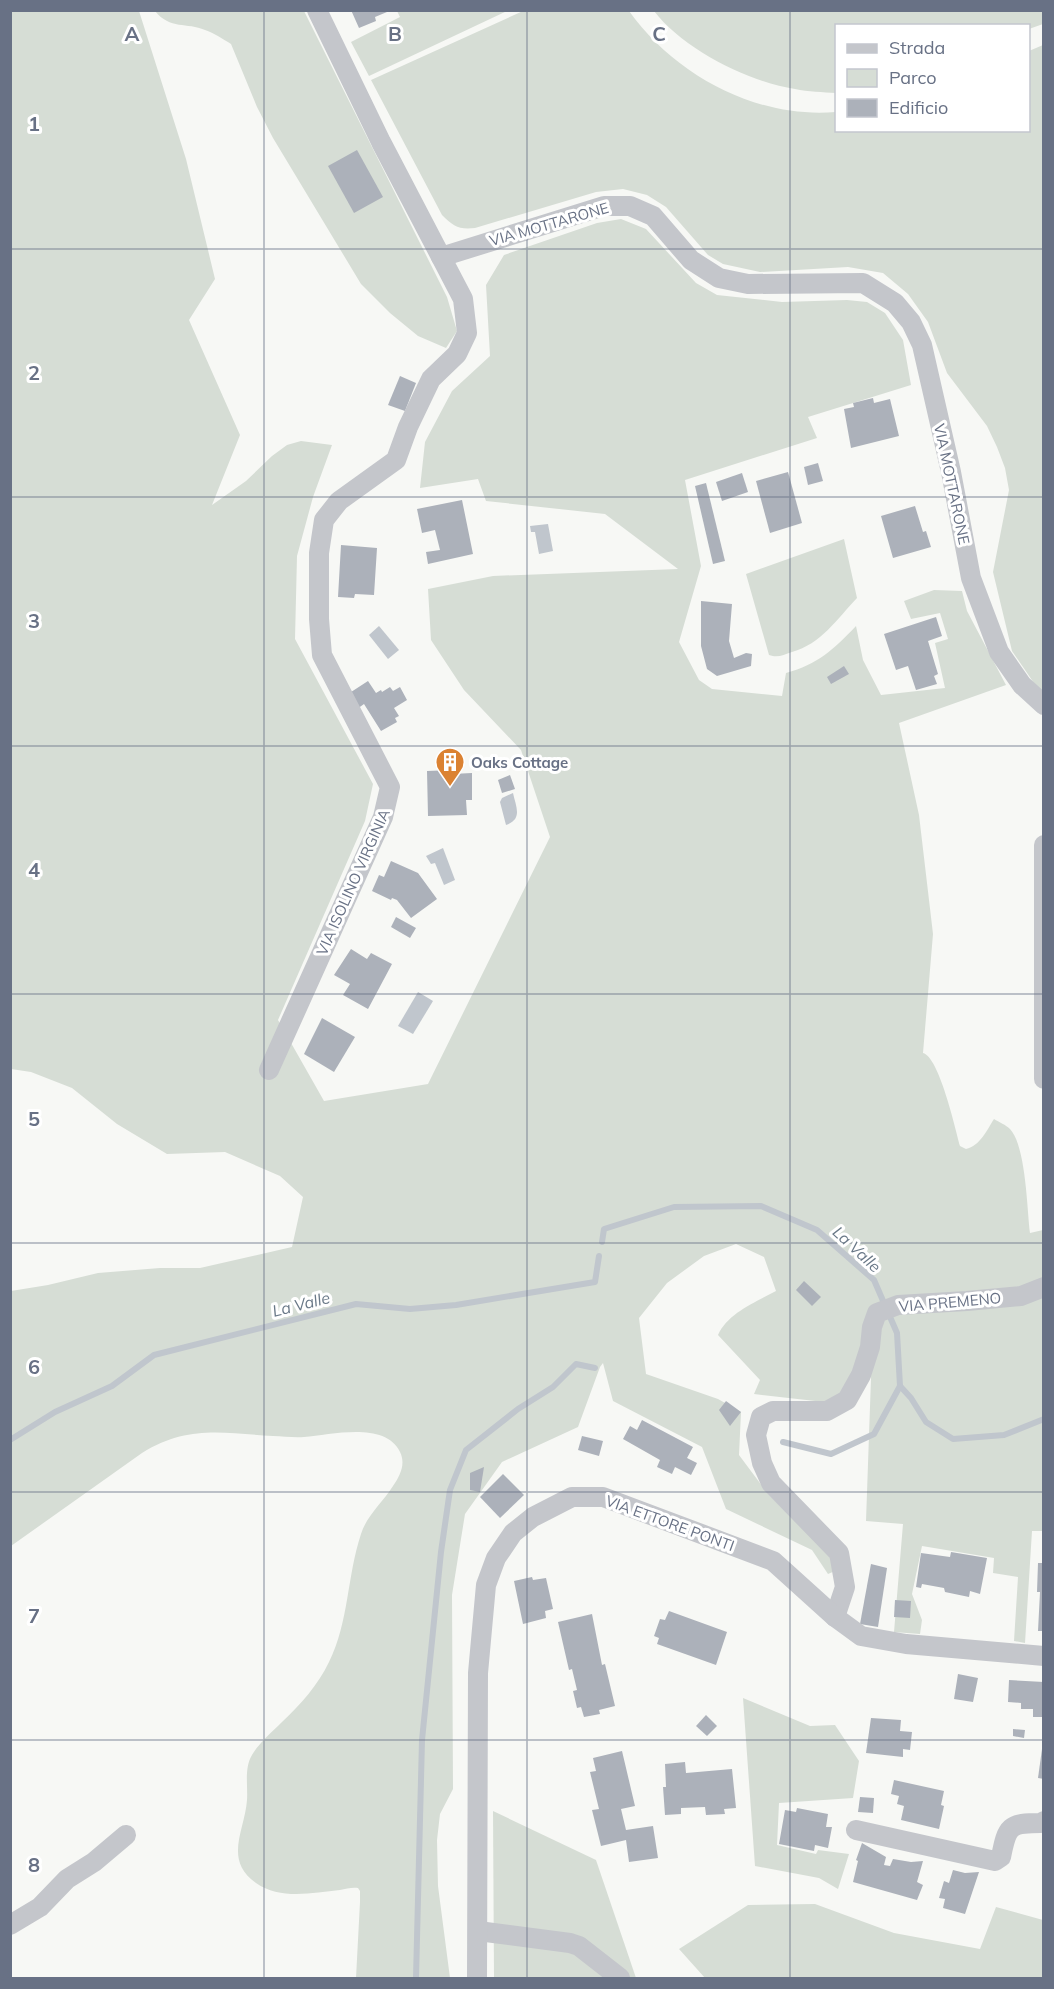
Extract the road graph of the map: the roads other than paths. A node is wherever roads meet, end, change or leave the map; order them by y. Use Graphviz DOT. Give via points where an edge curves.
graph roads {
  1 [pos="317,10"];
  2 [pos="441,256"];
  3 [pos="1044,705"];
  4 [pos="1044,845"];
  5 [pos="269,1070"];
  6 [pos="1044,1078"];
  7 [pos="1044,1287"];
  8 [pos="835,1617"];
  9 [pos="1044,1656"];
  10 [pos="1044,1821"];
  11 [pos="856,1830"];
  12 [pos="126,1835"];
  13 [pos="10,1925"];
  14 [pos="478,1931"];
  15 [pos="477,1978"];
  16 [pos="620,1978"];
  1 -- 2 [label="street"];
  2 -- 3 [label="street, VIA MOTTARONE" via="604,206 630,206 653,216 691,260 718,278 748,284 863,283 895,303 911,322 922,345 971,578 999,652 1022,685"];
  2 -- 5 [label="street, VIA ISOLINO VIRGINIA" via="463,299 467,333 457,354 431,379 396,460 339,501 324,520 319,553 322,655 384,774 390,787 388,798 383,817"];
  4 -- 6 [label="street"];
  7 -- 8 [label="street, VIA PREMENO" via="1021,1296 882,1314 861,1375 847,1400 827,1411 772,1411 761,1417 756,1435 771,1483 839,1553 845,1587"];
  8 -- 9 [label="street, VIA ETTORE PONTI" via="861,1636 906,1644"];
  8 -- 14 [label="street, VIA ETTORE PONTI" via="773,1561 603,1497 572,1497 533,1517 513,1533 496,1558 486,1585 478,1673"];
  10 -- 11 [label="street" via="1020,1823 1011,1828 1001,1857 995,1861"];
  12 -- 13 [label="street" via="67,1880 40,1907"];
  14 -- 15 [label="street, VIA ETTORE PONTI"];
  14 -- 16 [label="street" via="570,1943"];
}
